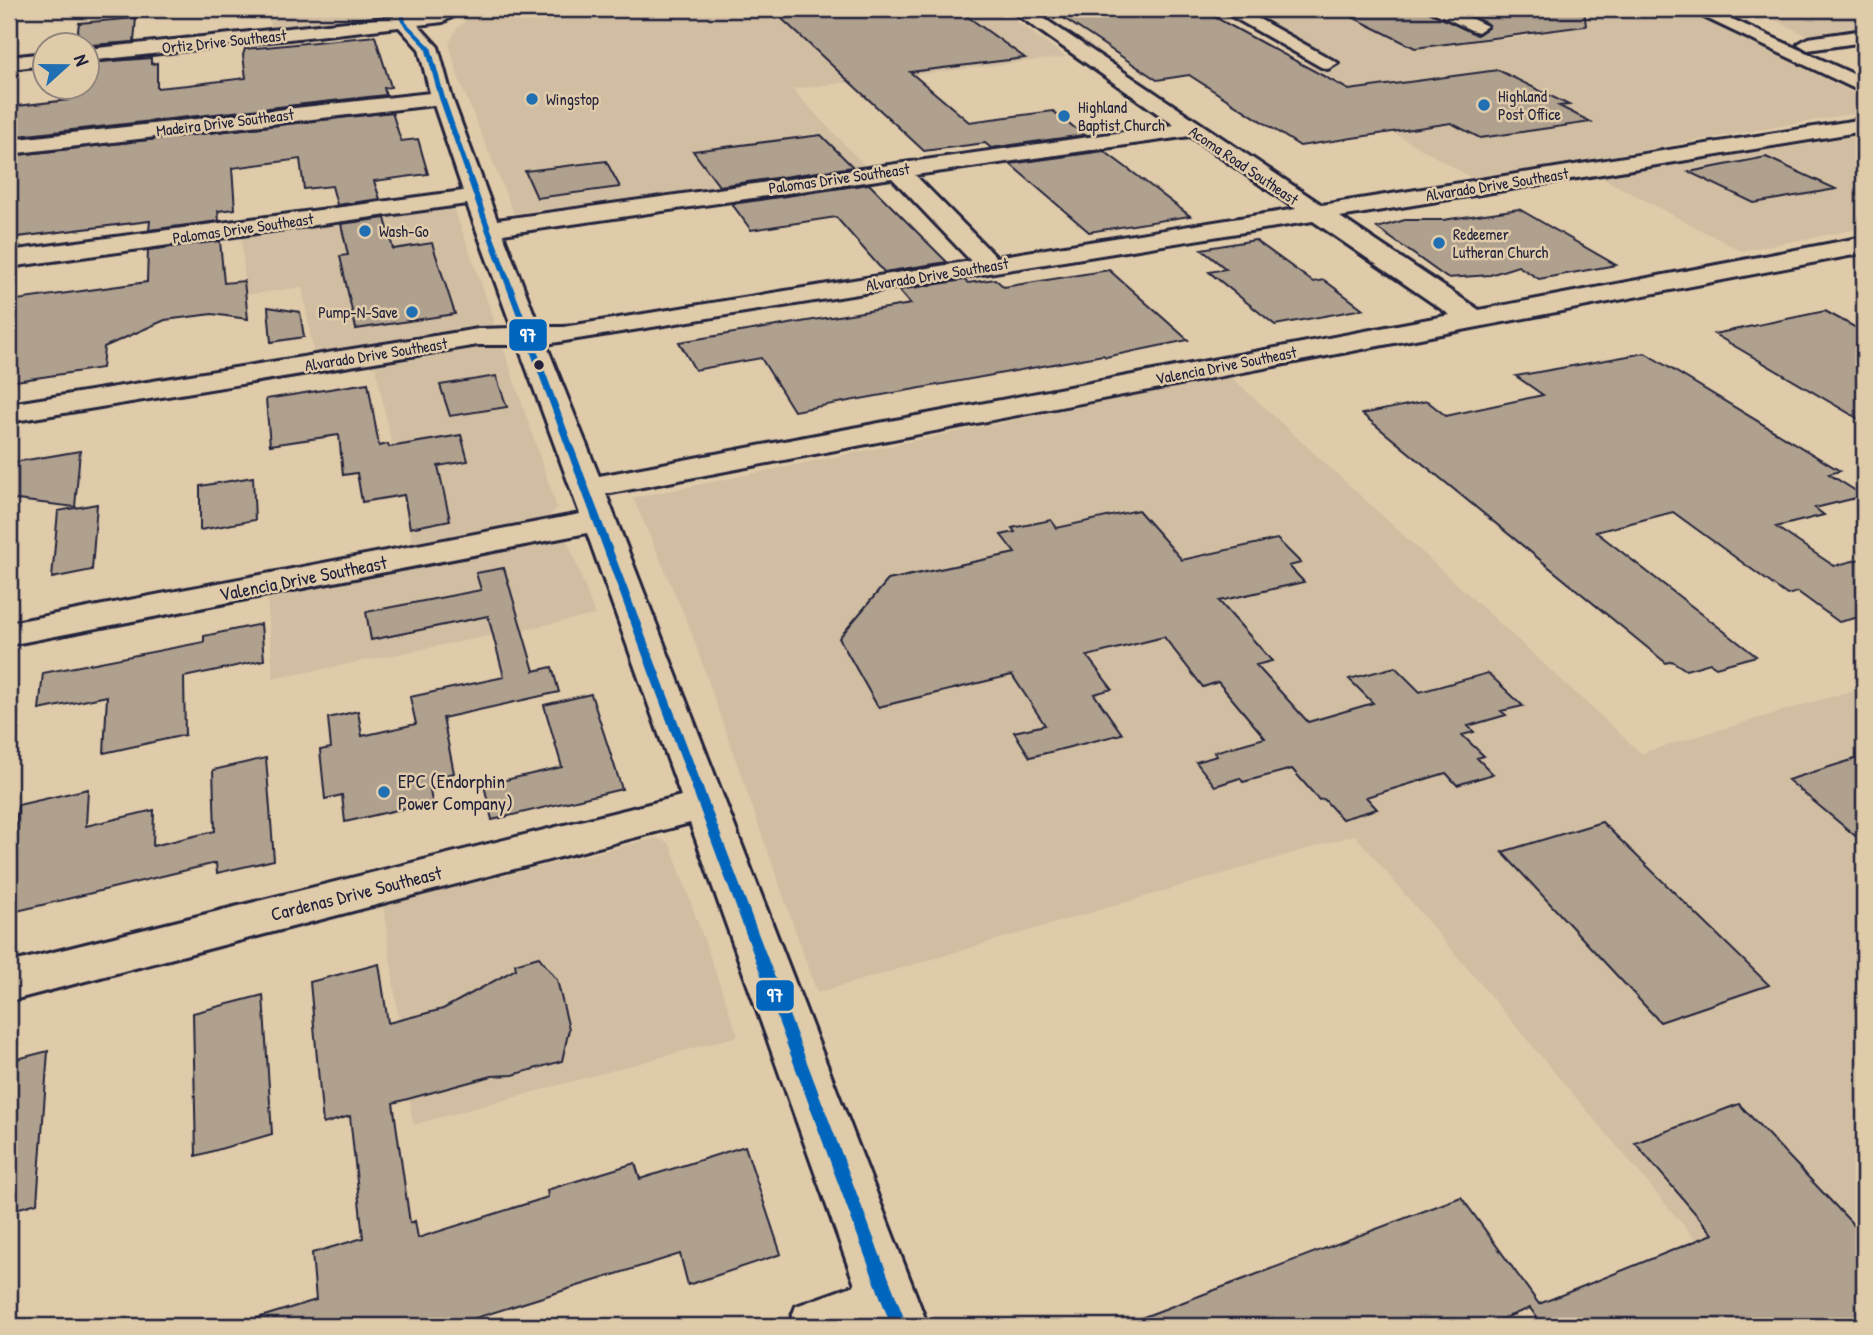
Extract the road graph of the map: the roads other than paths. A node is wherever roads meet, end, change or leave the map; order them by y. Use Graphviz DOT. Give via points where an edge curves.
graph roads {
  1 [pos="1018,9"];
  2 [pos="1228,9"];
  3 [pos="1436,9"];
  4 [pos="1696,9"];
  5 [pos="1731,9"];
  6 [pos="444,13"];
  7 [pos="403,15"];
  8 [pos="1478,26"];
  9 [pos="1864,36"];
  10 [pos="1808,44"];
  11 [pos="428,47"];
  12 [pos="102,53"];
  13 [pos="32,61"];
  14 [pos="9,63"];
  15 [pos="1328,63"];
  16 [pos="1864,69"];
  17 [pos="1864,87"];
  18 [pos="442,97"];
  19 [pos="1864,125"];
  20 [pos="1191,129"];
  21 [pos="9,147"];
  22 [pos="897,170"];
  23 [pos="477,196"];
  24 [pos="1317,213"];
  25 [pos="488,229"];
  26 [pos="1864,244"];
  27 [pos="9,259"];
  28 [pos="990,265"];
  29 [pos="1472,318"];
  30 [pos="530,336"];
  31 [pos="9,412"];
  32 [pos="593,504"];
  33 [pos="9,634"];
  34 [pos="704,805"];
  35 [pos="9,982"];
  36 [pos="894,1313"];
  37 [pos="817,1326"];
  1 -- 20 [label="street, Acoma Road Southeast"];
  2 -- 15 [label="street"];
  3 -- 8 [label="street"];
  4 -- 17 [label="street"];
  5 -- 10 [label="street"];
  6 -- 7 [label="street, Ortiz Drive Southeast"];
  6 -- 11 [label="street"];
  7 -- 11 [label="street"];
  7 -- 12 [label="street, Ortiz Drive Southeast"];
  9 -- 10 [label="street"];
  10 -- 16 [label="street"];
  11 -- 18 [label="street"];
  13 -- 14 [label="street"];
  18 -- 21 [label="street, Madeira Drive Southeast"];
  18 -- 23 [label="street"];
  19 -- 24 [label="street, Alvarado Drive Southeast"];
  20 -- 22 [label="street, Palomas Drive Southeast"];
  20 -- 24 [label="street, Acoma Road Southeast"];
  22 -- 25 [label="street, Palomas Drive Southeast"];
  22 -- 28 [label="street"];
  23 -- 25 [label="street"];
  23 -- 27 [label="street, Palomas Drive Southeast"];
  24 -- 28 [label="street, Alvarado Drive Southeast"];
  24 -- 29 [label="street, Acoma Road Southeast"];
  25 -- 30 [label="street"];
  26 -- 29 [label="street, Valencia Drive Southeast"];
  28 -- 30 [label="street, Alvarado Drive Southeast" via="563,335"];
  29 -- 32 [label="street, Valencia Drive Southeast"];
  30 -- 31 [label="street, Alvarado Drive Southeast" via="478,337"];
  30 -- 32 [label="street"];
  32 -- 33 [label="street, Valencia Drive Southeast"];
  32 -- 34 [label="street"];
  34 -- 35 [label="street, Cardenas Drive Southeast"];
  34 -- 36 [label="street"];
  36 -- 37 [label="street"];
}
